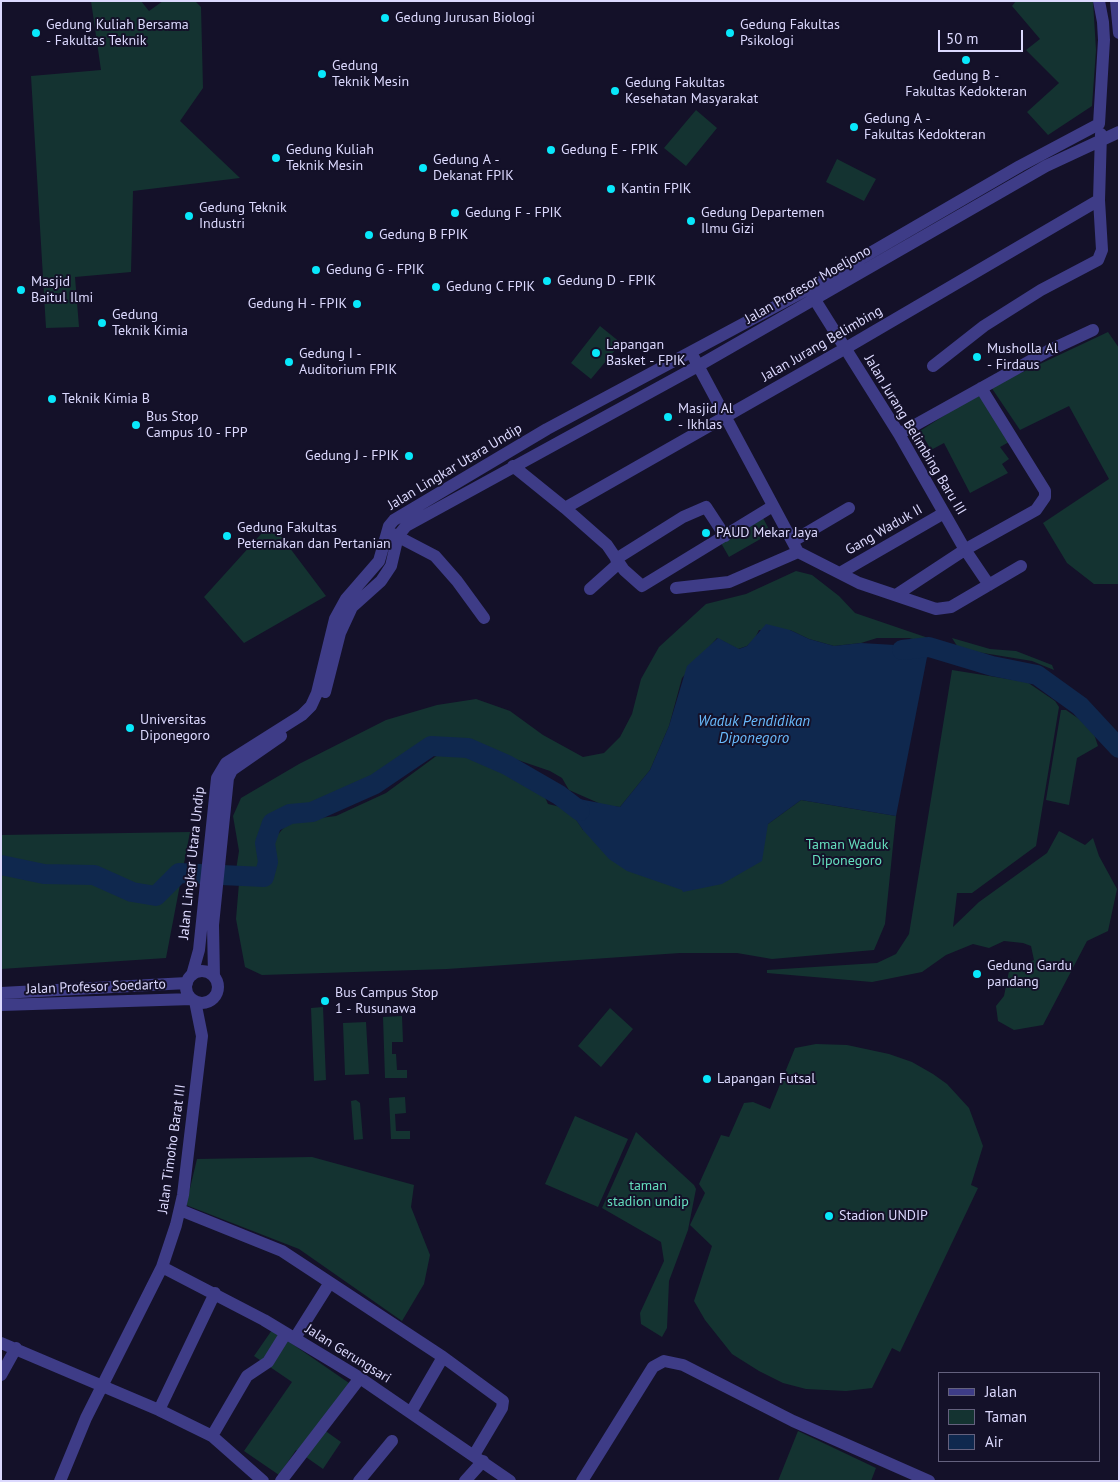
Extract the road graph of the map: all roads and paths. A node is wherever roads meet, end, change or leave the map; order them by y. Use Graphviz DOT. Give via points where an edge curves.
graph roads {
  1 [pos="1099,1"];
  2 [pos="1116,1"];
  3 [pos="1119,33"];
  4 [pos="1099,124"];
  5 [pos="1119,132"];
  6 [pos="1102,141"];
  7 [pos="1099,200"];
  8 [pos="813,294"];
  9 [pos="1093,330"];
  10 [pos="846,348"];
  11 [pos="690,352"];
  12 [pos="698,366"];
  13 [pos="933,366"];
  14 [pos="981,388"];
  15 [pos="726,415"];
  16 [pos="899,434"];
  17 [pos="513,466"];
  18 [pos="773,506"];
  19 [pos="565,508"];
  20 [pos="849,508"];
  21 [pos="944,513"];
  22 [pos="392,534"];
  23 [pos="725,536"];
  24 [pos="795,547"];
  25 [pos="966,549"];
  26 [pos="618,561"];
  27 [pos="1021,566"];
  28 [pos="840,573"];
  29 [pos="989,585"];
  30 [pos="676,588"];
  31 [pos="590,589"];
  32 [pos="896,595"];
  33 [pos="484,618"];
  34 [pos="219,808"];
  35 [pos="214,977"];
  36 [pos="189,979"];
  37 [pos="1,993"];
  38 [pos="198,1001"];
  39 [pos="1,1006"];
  40 [pos="180,1210"];
  41 [pos="162,1267"];
  42 [pos="329,1284"];
  43 [pos="215,1293"];
  44 [pos="290,1336"];
  45 [pos="1,1342"];
  46 [pos="16,1348"];
  47 [pos="443,1357"];
  48 [pos="1,1375"];
  49 [pos="360,1378"];
  50 [pos="102,1386"];
  51 [pos="159,1410"];
  52 [pos="411,1412"];
  53 [pos="212,1436"];
  54 [pos="392,1441"];
  55 [pos="479,1458"];
  56 [pos="60,1481"];
  57 [pos="263,1481"];
  58 [pos="281,1481"];
  59 [pos="359,1481"];
  60 [pos="465,1481"];
  61 [pos="510,1481"];
  62 [pos="582,1481"];
  63 [pos="929,1481"];
  1 -- 4 [label="street" via="1104,40"];
  2 -- 3 [label="street"];
  4 -- 6 [label="street"];
  4 -- 8 [label="street" via="1005,174"];
  5 -- 6 [label="street, Jalan Profesor Moeljono"];
  6 -- 7 [label="street"];
  6 -- 8 [label="street, Jalan Profesor Moeljono" via="1046,166"];
  7 -- 10 [label="street, Jalan Jurang Belimbing"];
  7 -- 13 [label="street" via="1102,250 1098,260 1041,290 984,326"];
  8 -- 10 [label="street, Jalan Jurang Belimbing Baru III"];
  8 -- 11 [label="street, Jalan Lingkar Utara Undip"];
  8 -- 12 [label="street, Jalan Profesor Moeljono"];
  9 -- 14 [label="street"];
  10 -- 15 [label="street, Jalan Jurang Belimbing"];
  10 -- 16 [label="street, Jalan Jurang Belimbing Baru III"];
  11 -- 12 [label="street"];
  11 -- 22 [label="street, Jalan Lingkar Utara Undip" via="547,429 394,520"];
  12 -- 15 [label="street"];
  12 -- 17 [label="street, Jalan Profesor Moeljono"];
  14 -- 16 [label="street"];
  14 -- 25 [label="street" via="1046,491 1042,504 1029,515"];
  15 -- 18 [label="street"];
  15 -- 19 [label="street, Jalan Jurang Belimbing"];
  16 -- 21 [label="street, Jalan Jurang Belimbing Baru III"];
  17 -- 19 [label="street"];
  17 -- 22 [label="street, Jalan Lingkar Utara Undip"];
  18 -- 23 [label="street"];
  18 -- 24 [label="street"];
  19 -- 26 [label="street" via="607,545"];
  20 -- 24 [label="street"];
  21 -- 25 [label="street, Jalan Jurang Belimbing Baru III"];
  21 -- 28 [label="street, Gang Waduk II"];
  22 -- 33 [label="street" via="435,556 458,581"];
  22 -- 34 [label="street, Jalan Lingkar Utara Undip" via="379,561 349,603 318,710 232,770 220,787"];
  23 -- 26 [label="street" via="642,586"];
  23 -- 26 [label="street" via="706,507 683,517"];
  24 -- 28 [label="street"];
  24 -- 30 [label="street" via="729,582"];
  25 -- 29 [label="street, Jalan Jurang Belimbing Baru III"];
  25 -- 32 [label="street"];
  26 -- 31 [label="street"];
  27 -- 29 [label="street"];
  28 -- 32 [label="street"];
  29 -- 32 [label="street" via="946,609 936,609"];
  34 -- 35 [label="street, Jalan Lingkar Utara Undip" via="213,925"];
  34 -- 36 [label="street, Jalan Lingkar Utara Undip" via="201,930"];
  35 -- 36 [label="street" via="203,972"];
  35 -- 38 [label="street" via="217,991"];
  36 -- 37 [label="street, Jalan Profesor Soedarto"];
  36 -- 38 [label="street" via="188,994"];
  38 -- 39 [label="street, Jalan Profesor Soedarto"];
  38 -- 40 [label="street, Jalan Timoho Barat III" via="202,1036"];
  40 -- 41 [label="street, Jalan Timoho Barat III"];
  40 -- 42 [label="street" via="282,1251"];
  41 -- 43 [label="street, Jalan Gerungsari"];
  41 -- 50 [label="street, Jalan Timoho Barat III"];
  42 -- 44 [label="street"];
  42 -- 47 [label="street"];
  43 -- 44 [label="street, Jalan Gerungsari"];
  43 -- 51 [label="street"];
  44 -- 49 [label="street, Jalan Gerungsari"];
  44 -- 53 [label="street" via="268,1362 247,1376"];
  45 -- 46 [label="street"];
  46 -- 48 [label="street"];
  46 -- 50 [label="street"];
  47 -- 52 [label="street"];
  47 -- 55 [label="street" via="503,1401"];
  49 -- 52 [label="street, Jalan Gerungsari"];
  49 -- 58 [label="street"];
  50 -- 51 [label="street"];
  50 -- 56 [label="street, Jalan Timoho Barat III"];
  51 -- 53 [label="street"];
  52 -- 55 [label="street, Jalan Gerungsari"];
  53 -- 57 [label="street"];
  54 -- 59 [label="street"];
  55 -- 60 [label="street"];
  55 -- 61 [label="street, Jalan Gerungsari"];
  62 -- 63 [label="street" via="653,1367 664,1361 683,1366 793,1421"];
}
